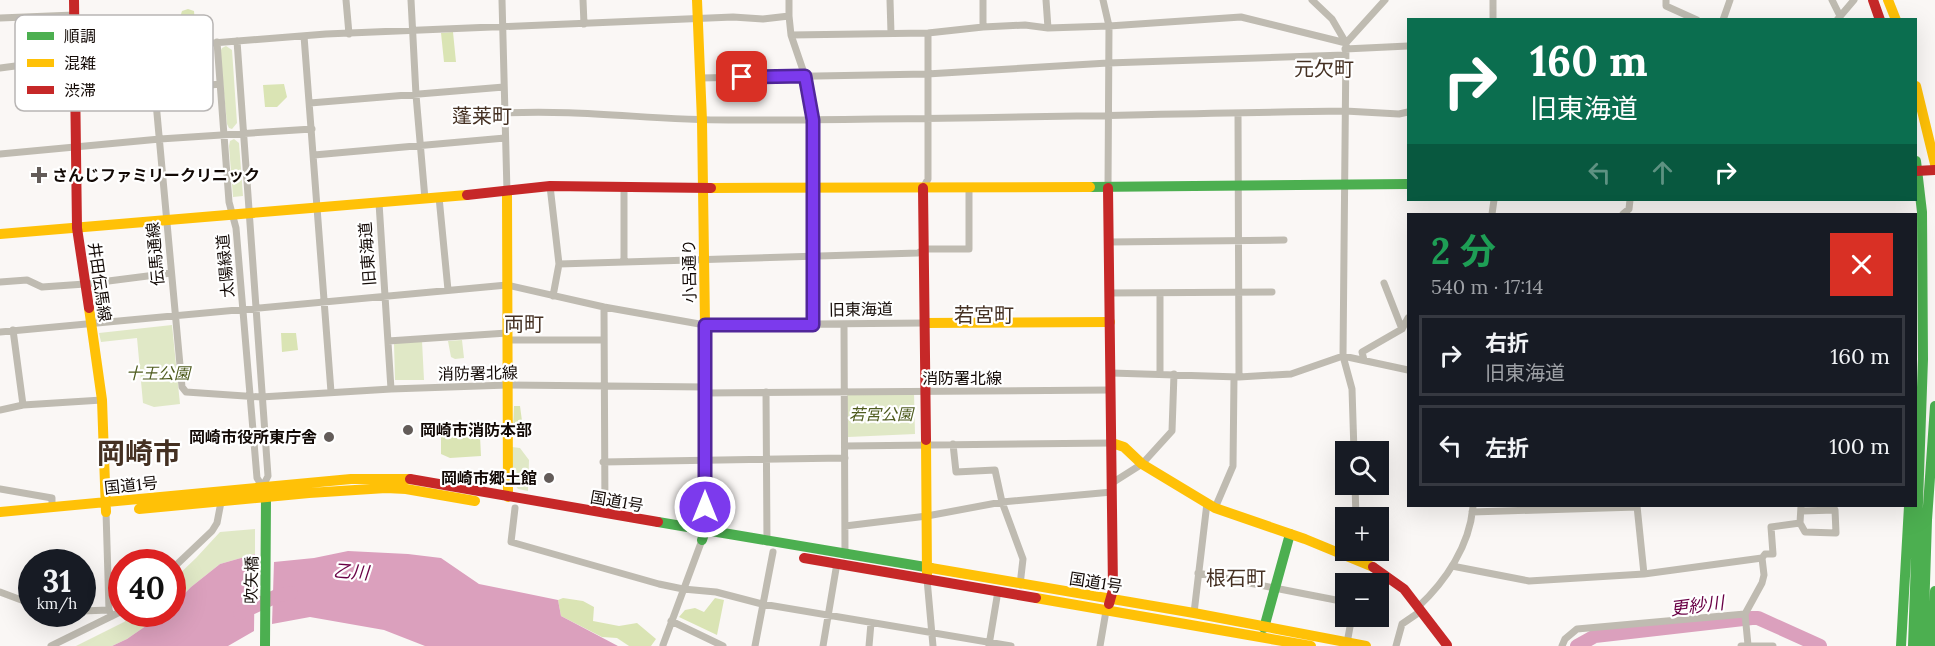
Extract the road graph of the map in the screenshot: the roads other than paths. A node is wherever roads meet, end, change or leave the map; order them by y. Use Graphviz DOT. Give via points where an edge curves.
graph roads {
  1 [pos="74,0"];
  2 [pos="346,0"];
  3 [pos="411,0"];
  4 [pos="502,0"];
  5 [pos="583,0"];
  6 [pos="697,0"];
  7 [pos="789,0"];
  8 [pos="890,0"];
  9 [pos="982,0"];
  10 [pos="1046,0"];
  11 [pos="1103,0"];
  12 [pos="1312,0"];
  13 [pos="1385,0"];
  14 [pos="1493,0"];
  15 [pos="1666,0"];
  16 [pos="1730,0"];
  17 [pos="1832,0"];
  18 [pos="1854,0"];
  19 [pos="1873,0"];
  20 [pos="1888,0"];
  21 [pos="74,15"];
  22 [pos="789,16"];
  23 [pos="15,17"];
  24 [pos="0,18"];
  25 [pos="1493,18"];
  26 [pos="1693,18"];
  27 [pos="1724,18"];
  28 [pos="1838,18"];
  29 [pos="1879,18"];
  30 [pos="1895,18"];
  31 [pos="698,19"];
  32 [pos="584,24"];
  33 [pos="1109,26"];
  34 [pos="502,27"];
  35 [pos="983,27"];
  36 [pos="1048,28"];
  37 [pos="413,31"];
  38 [pos="891,33"];
  39 [pos="928,33"];
  40 [pos="349,34"];
  41 [pos="791,35"];
  42 [pos="304,36"];
  43 [pos="237,41"];
  44 [pos="213,42"];
  45 [pos="217,42"];
  46 [pos="1407,46"];
  47 [pos="1346,49"];
  48 [pos="1108,63"];
  49 [pos="15,66"];
  50 [pos="0,68"];
  51 [pos="927,74"];
  52 [pos="805,76"];
  53 [pos="700,78"];
  54 [pos="220,84"];
  55 [pos="213,85"];
  56 [pos="504,87"];
  57 [pos="1917,90"];
  58 [pos="416,94"];
  59 [pos="310,103"];
  60 [pos="75,111"];
  61 [pos="156,111"];
  62 [pos="1345,111"];
  63 [pos="505,112"];
  64 [pos="1407,112"];
  65 [pos="1238,113"];
  66 [pos="1109,115"];
  67 [pos="702,120"];
  68 [pos="813,120"];
  69 [pos="928,120"];
  70 [pos="312,129"];
  71 [pos="244,133"];
  72 [pos="224,134"];
  73 [pos="505,138"];
  74 [pos="159,139"];
  75 [pos="421,146"];
  76 [pos="76,147"];
  77 [pos="0,154"];
  78 [pos="314,155"];
  79 [pos="1935,164"];
  80 [pos="1917,168"];
  81 [pos="1917,169"];
  82 [pos="1935,170"];
  83 [pos="1917,175"];
  84 [pos="1935,178"];
  85 [pos="1407,184"];
  86 [pos="1345,185"];
  87 [pos="550,186"];
  88 [pos="624,186"];
  89 [pos="1238,187"];
  90 [pos="702,188"];
  91 [pos="923,188"];
  92 [pos="969,188"];
  93 [pos="1108,188"];
  94 [pos="813,189"];
  95 [pos="507,192"];
  96 [pos="440,197"];
  97 [pos="425,199"];
  98 [pos="379,202"];
  99 [pos="318,207"];
  100 [pos="248,213"];
  101 [pos="233,214"];
  102 [pos="166,220"];
  103 [pos="77,228"];
  104 [pos="0,234"];
  105 [pos="1239,240"];
  106 [pos="1284,240"];
  107 [pos="1109,242"];
  108 [pos="925,249"];
  109 [pos="813,256"];
  110 [pos="704,261"];
  111 [pos="624,262"];
  112 [pos="560,264"];
  113 [pos="171,273"];
  114 [pos="0,282"];
  115 [pos="1384,283"];
  116 [pos="85,284"];
  117 [pos="507,285"];
  118 [pos="448,290"];
  119 [pos="1239,292"];
  120 [pos="1272,292"];
  121 [pos="1109,293"];
  122 [pos="1160,293"];
  123 [pos="385,295"];
  124 [pos="554,296"];
  125 [pos="325,301"];
  126 [pos="604,307"];
  127 [pos="256,308"];
  128 [pos="243,309"];
  129 [pos="175,315"];
  130 [pos="1407,320"];
  131 [pos="1110,322"];
  132 [pos="90,323"];
  133 [pos="844,324"];
  134 [pos="925,324"];
  135 [pos="705,325"];
  136 [pos="813,325"];
  137 [pos="1402,329"];
  138 [pos="13,330"];
  139 [pos="0,332"];
  140 [pos="507,336"];
  141 [pos="388,340"];
  142 [pos="604,340"];
  143 [pos="1343,356"];
  144 [pos="1919,359"];
  145 [pos="1364,360"];
  146 [pos="1407,370"];
  147 [pos="1111,373"];
  148 [pos="1160,374"];
  149 [pos="1174,374"];
  150 [pos="1236,377"];
  151 [pos="507,385"];
  152 [pos="604,386"];
  153 [pos="391,388"];
  154 [pos="706,390"];
  155 [pos="1110,390"];
  156 [pos="844,391"];
  157 [pos="332,392"];
  158 [pos="766,392"];
  159 [pos="926,392"];
  160 [pos="250,396"];
  161 [pos="261,397"];
  162 [pos="1917,398"];
  163 [pos="102,400"];
  164 [pos="23,405"];
  165 [pos="1935,406"];
  166 [pos="0,410"];
  167 [pos="1354,441"];
  168 [pos="1112,443"];
  169 [pos="953,444"];
  170 [pos="926,445"];
  171 [pos="845,446"];
  172 [pos="845,458"];
  173 [pos="705,459"];
  174 [pos="767,460"];
  175 [pos="603,462"];
  176 [pos="1142,464"];
  177 [pos="263,487"];
  178 [pos="1112,488"];
  179 [pos="0,489"];
  180 [pos="508,497"];
  181 [pos="266,498"];
  182 [pos="221,502"];
  183 [pos="1002,502"];
  184 [pos="1211,506"];
  185 [pos="52,507"];
  186 [pos="106,507"];
  187 [pos="1582,507"];
  188 [pos="1637,507"];
  189 [pos="1909,507"];
  190 [pos="515,508"];
  191 [pos="1802,508"];
  192 [pos="1473,509"];
  193 [pos="0,512"];
  194 [pos="604,514"];
  195 [pos="927,516"];
  196 [pos="1922,520"];
  197 [pos="0,522"];
  198 [pos="1800,523"];
  199 [pos="845,526"];
  200 [pos="1290,534"];
  201 [pos="704,535"];
  202 [pos="767,542"];
  203 [pos="1335,548"];
  204 [pos="773,552"];
  205 [pos="186,556"];
  206 [pos="1762,558"];
  207 [pos="841,559"];
  208 [pos="108,560"];
  209 [pos="1363,561"];
  210 [pos="1452,566"];
  211 [pos="927,573"];
  212 [pos="1198,573"];
  213 [pos="1644,574"];
  214 [pos="1020,585"];
  215 [pos="1274,589"];
  216 [pos="683,590"];
  217 [pos="998,591"];
  218 [pos="1935,591"];
  219 [pos="0,592"];
  220 [pos="18,599"];
  221 [pos="1110,600"];
  222 [pos="1335,600"];
  223 [pos="762,604"];
  224 [pos="1419,609"];
  225 [pos="1106,611"];
  226 [pos="1194,613"];
  227 [pos="108,614"];
  228 [pos="1745,614"];
  229 [pos="828,616"];
  230 [pos="671,621"];
  231 [pos="871,623"];
  232 [pos="1351,627"];
  233 [pos="932,633"];
  234 [pos="1263,637"];
  235 [pos="1347,643"];
  236 [pos="989,644"];
  237 [pos="663,645"];
  238 [pos="51,646"];
  239 [pos="265,646"];
  240 [pos="723,646"];
  241 [pos="755,646"];
  242 [pos="823,646"];
  243 [pos="869,646"];
  244 [pos="933,646"];
  245 [pos="1011,646"];
  246 [pos="1100,646"];
  247 [pos="1311,646"];
  248 [pos="1365,646"];
  249 [pos="1396,646"];
  250 [pos="1448,646"];
  251 [pos="1562,646"];
  252 [pos="1744,646"];
  253 [pos="1773,646"];
  254 [pos="1902,646"];
  255 [pos="1913,646"];
  256 [pos="1923,646"];
  257 [pos="1932,646"];
  1 -- 21 [label="main road, 井田伝馬線"];
  2 -- 40 [label="street"];
  3 -- 37 [label="street"];
  4 -- 34 [label="street"];
  5 -- 32 [label="street"];
  6 -- 31 [label="main road, 小呂通り"];
  7 -- 22 [label="street"];
  8 -- 38 [label="street"];
  9 -- 35 [label="street"];
  10 -- 36 [label="street"];
  11 -- 33 [label="street"];
  12 -- 47 [label="street" via="1332,19"];
  13 -- 47 [label="street"];
  14 -- 25 [label="street"];
  15 -- 26 [label="street" via="1666,6"];
  16 -- 27 [label="street"];
  17 -- 28 [label="street"];
  18 -- 28 [label="street"];
  19 -- 29 [label="main road"];
  20 -- 30 [label="main road"];
  22 -- 31 [label="street"];
  22 -- 41 [label="street"];
  23 -- 24 [label="street"];
  31 -- 32 [label="street"];
  31 -- 53 [label="main road, 小呂通り"];
  32 -- 34 [label="street"];
  33 -- 36 [label="street"];
  33 -- 47 [label="street" via="1241,17"];
  33 -- 48 [label="street"];
  34 -- 37 [label="street"];
  34 -- 56 [label="street"];
  35 -- 36 [label="street"];
  35 -- 39 [label="street"];
  37 -- 40 [label="street"];
  37 -- 58 [label="street"];
  38 -- 39 [label="street"];
  38 -- 41 [label="street"];
  39 -- 51 [label="street"];
  40 -- 42 [label="street"];
  41 -- 52 [label="street"];
  42 -- 43 [label="street"];
  42 -- 59 [label="street"];
  43 -- 45 [label="street"];
  43 -- 71 [label="street, 太陽緑道"];
  44 -- 45 [label="street"];
  45 -- 54 [label="street, 太陽緑道"];
  46 -- 47 [label="street"];
  47 -- 48 [label="street"];
  47 -- 62 [label="street"];
  48 -- 51 [label="street"];
  48 -- 66 [label="street"];
  49 -- 50 [label="street"];
  51 -- 52 [label="street"];
  51 -- 69 [label="street"];
  52 -- 53 [label="street"];
  52 -- 68 [label="street"];
  53 -- 67 [label="main road, 小呂通り"];
  54 -- 55 [label="street"];
  54 -- 72 [label="street, 太陽緑道"];
  56 -- 58 [label="street"];
  56 -- 63 [label="street"];
  57 -- 79 [label="main road"];
  58 -- 59 [label="street"];
  58 -- 75 [label="street"];
  59 -- 70 [label="street"];
  60 -- 76 [label="main road, 井田伝馬線"];
  61 -- 74 [label="street, 伝馬通線"];
  62 -- 64 [label="street"];
  62 -- 65 [label="street"];
  62 -- 86 [label="street"];
  63 -- 67 [label="street"];
  63 -- 73 [label="street"];
  65 -- 66 [label="street"];
  65 -- 89 [label="street"];
  66 -- 69 [label="street"];
  66 -- 93 [label="street"];
  67 -- 68 [label="street"];
  67 -- 90 [label="main road, 小呂通り"];
  68 -- 69 [label="street"];
  68 -- 94 [label="street"];
  69 -- 91 [label="street" via="928,179"];
  70 -- 71 [label="street"];
  70 -- 78 [label="street"];
  71 -- 72 [label="street"];
  71 -- 100 [label="street, 太陽緑道"];
  72 -- 74 [label="street"];
  72 -- 101 [label="street, 太陽緑道"];
  73 -- 75 [label="street"];
  73 -- 95 [label="street"];
  74 -- 76 [label="street"];
  74 -- 102 [label="street, 伝馬通線"];
  75 -- 78 [label="street"];
  75 -- 97 [label="street"];
  76 -- 77 [label="street"];
  76 -- 103 [label="main road, 井田伝馬線"];
  78 -- 99 [label="street"];
  80 -- 82 [label="main road"];
  81 -- 84 [label="main road"];
  83 -- 144 [label="main road" via="1923,245"];
  85 -- 86 [label="main road"];
  86 -- 89 [label="main road"];
  86 -- 143 [label="street"];
  87 -- 88 [label="main road"];
  87 -- 95 [label="main road"];
  87 -- 112 [label="street"];
  88 -- 90 [label="main road"];
  88 -- 111 [label="street"];
  89 -- 93 [label="main road"];
  89 -- 105 [label="street"];
  90 -- 94 [label="main road"];
  90 -- 110 [label="main road, 小呂通り"];
  91 -- 92 [label="main road"];
  91 -- 94 [label="main road"];
  91 -- 108 [label="main road"];
  92 -- 93 [label="main road"];
  92 -- 108 [label="street" via="969,249"];
  93 -- 107 [label="main road"];
  94 -- 109 [label="street"];
  95 -- 96 [label="main road"];
  95 -- 117 [label="main road"];
  96 -- 97 [label="main road"];
  96 -- 118 [label="street"];
  97 -- 98 [label="main road"];
  98 -- 99 [label="main road, 旧東海道"];
  98 -- 123 [label="street, 旧東海道"];
  99 -- 100 [label="main road, 旧東海道"];
  99 -- 125 [label="street"];
  100 -- 101 [label="main road, 旧東海道"];
  100 -- 127 [label="street, 太陽緑道"];
  101 -- 102 [label="main road, 旧東海道"];
  101 -- 128 [label="street, 太陽緑道"];
  102 -- 103 [label="main road, 旧東海道"];
  102 -- 113 [label="street, 伝馬通線"];
  103 -- 104 [label="main road, 旧東海道"];
  103 -- 116 [label="main road, 井田伝馬線"];
  105 -- 106 [label="street"];
  105 -- 107 [label="street"];
  105 -- 119 [label="street"];
  107 -- 121 [label="main road"];
  108 -- 109 [label="street" via="918,253"];
  108 -- 134 [label="main road"];
  109 -- 110 [label="street"];
  109 -- 136 [label="street"];
  110 -- 111 [label="street"];
  110 -- 135 [label="main road, 小呂通り"];
  111 -- 112 [label="street"];
  112 -- 124 [label="street"];
  113 -- 116 [label="street"];
  113 -- 129 [label="street, 伝馬通線"];
  114 -- 116 [label="street" via="27,280 42,287"];
  115 -- 137 [label="street"];
  116 -- 132 [label="main road, 井田伝馬線"];
  117 -- 118 [label="street, 旧東海道"];
  117 -- 124 [label="street, 旧東海道"];
  117 -- 140 [label="main road"];
  118 -- 123 [label="street, 旧東海道"];
  119 -- 120 [label="street"];
  119 -- 122 [label="street"];
  119 -- 150 [label="street"];
  121 -- 122 [label="street"];
  121 -- 131 [label="main road"];
  122 -- 148 [label="street"];
  123 -- 125 [label="street"];
  123 -- 141 [label="street"];
  124 -- 126 [label="street, 旧東海道"];
  125 -- 127 [label="street"];
  125 -- 157 [label="street"];
  126 -- 135 [label="street, 旧東海道"];
  126 -- 142 [label="street"];
  127 -- 128 [label="street"];
  127 -- 161 [label="street, 太陽緑道"];
  128 -- 129 [label="street"];
  128 -- 160 [label="street, 太陽緑道"];
  129 -- 132 [label="street"];
  129 -- 160 [label="street, 伝馬通線" via="183,390 191,394"];
  130 -- 137 [label="street"];
  131 -- 134 [label="main road, 旧東海道"];
  131 -- 147 [label="main road"];
  132 -- 138 [label="street"];
  132 -- 163 [label="main road, 井田伝馬線"];
  133 -- 134 [label="street, 旧東海道"];
  133 -- 136 [label="street, 旧東海道"];
  133 -- 156 [label="street"];
  134 -- 159 [label="main road"];
  135 -- 136 [label="street, 旧東海道"];
  135 -- 154 [label="main road, 小呂通り"];
  137 -- 145 [label="street" via="1362,352"];
  138 -- 139 [label="street"];
  138 -- 164 [label="street"];
  140 -- 141 [label="street"];
  140 -- 142 [label="street"];
  140 -- 151 [label="main road"];
  141 -- 153 [label="street"];
  142 -- 152 [label="street"];
  143 -- 145 [label="street"];
  143 -- 150 [label="street" via="1291,374"];
  143 -- 167 [label="street" via="1352,389"];
  144 -- 162 [label="main road"];
  144 -- 196 [label="main road"];
  145 -- 146 [label="street"];
  147 -- 148 [label="street"];
  147 -- 155 [label="main road"];
  148 -- 149 [label="street"];
  149 -- 150 [label="street"];
  149 -- 176 [label="street" via="1172,431"];
  150 -- 184 [label="street" via="1233,466"];
  151 -- 152 [label="street, 消防署北線"];
  151 -- 153 [label="street, 消防署北線"];
  151 -- 180 [label="main road"];
  152 -- 154 [label="street, 消防署北線"];
  152 -- 175 [label="street"];
  153 -- 157 [label="street, 消防署北線"];
  154 -- 158 [label="street, 消防署北線"];
  154 -- 173 [label="main road, 小呂通り"];
  155 -- 159 [label="street, 消防署北線"];
  155 -- 168 [label="main road"];
  156 -- 158 [label="street, 消防署北線"];
  156 -- 159 [label="street, 消防署北線"];
  156 -- 171 [label="street"];
  157 -- 161 [label="street, 消防署北線"];
  158 -- 174 [label="street"];
  159 -- 170 [label="main road"];
  160 -- 161 [label="street, 消防署北線"];
  160 -- 177 [label="street, 太陽緑道" via="257,478"];
  161 -- 177 [label="street, 太陽緑道" via="268,477"];
  163 -- 164 [label="street"];
  163 -- 186 [label="main road, 井田伝馬線"];
  164 -- 166 [label="street"];
  165 -- 196 [label="main road"];
  168 -- 169 [label="street"];
  168 -- 176 [label="main road" via="1124,447"];
  168 -- 178 [label="main road"];
  169 -- 170 [label="street"];
  169 -- 183 [label="street" via="956,472 995,470"];
  170 -- 171 [label="street"];
  170 -- 195 [label="main road"];
  171 -- 172 [label="street"];
  172 -- 174 [label="street"];
  172 -- 199 [label="street"];
  173 -- 174 [label="street"];
  173 -- 175 [label="street"];
  173 -- 201 [label="main road, 小呂通り"];
  174 -- 202 [label="street"];
  175 -- 194 [label="street"];
  176 -- 178 [label="street"];
  176 -- 184 [label="main road"];
  177 -- 180 [label="main road, 国道1号" via="407,479"];
  177 -- 181 [label="street, 太陽緑道"];
  177 -- 186 [label="main road, 国道1号"];
  178 -- 183 [label="street"];
  178 -- 221 [label="main road"];
  179 -- 185 [label="street" via="52,498"];
  180 -- 194 [label="main road, 国道1号"];
  181 -- 182 [label="main road, 国道1号"];
  181 -- 190 [label="main road, 国道1号" via="386,488"];
  181 -- 239 [label="main road, 吹矢橋"];
  182 -- 186 [label="main road, 国道1号"];
  182 -- 205 [label="street" via="212,531"];
  183 -- 195 [label="street"];
  183 -- 214 [label="street" via="1023,559"];
  184 -- 200 [label="main road"];
  184 -- 212 [label="street"];
  185 -- 186 [label="main road, 国道1号"];
  185 -- 193 [label="main road, 国道1号"];
  186 -- 197 [label="main road, 国道1号"];
  186 -- 208 [label="street"];
  187 -- 192 [label="street"];
  188 -- 213 [label="street"];
  189 -- 254 [label="main road"];
  190 -- 201 [label="main road, 国道1号"];
  190 -- 216 [label="street" via="511,542"];
  191 -- 198 [label="street"];
  191 -- 198 [label="street" via="1835,510 1836,532 1804,532"];
  192 -- 210 [label="street"];
  194 -- 201 [label="main road, 国道1号"];
  195 -- 199 [label="street"];
  195 -- 211 [label="main road"];
  196 -- 255 [label="main road"];
  196 -- 256 [label="main road"];
  198 -- 206 [label="street" via="1771,527 1773,554"];
  199 -- 207 [label="street"];
  200 -- 203 [label="main road"];
  200 -- 215 [label="main road"];
  201 -- 202 [label="main road, 国道1号"];
  201 -- 204 [label="main road, 国道1号"];
  201 -- 216 [label="street"];
  202 -- 207 [label="main road, 国道1号"];
  204 -- 207 [label="main road, 国道1号"];
  204 -- 223 [label="street"];
  206 -- 213 [label="street"];
  206 -- 228 [label="street" via="1762,583"];
  207 -- 211 [label="main road, 国道1号"];
  207 -- 229 [label="street"];
  209 -- 224 [label="main road" via="1404,589"];
  210 -- 213 [label="street" via="1529,581"];
  210 -- 224 [label="street"];
  211 -- 214 [label="main road, 国道1号"];
  211 -- 217 [label="main road, 国道1号"];
  211 -- 233 [label="street"];
  212 -- 215 [label="street"];
  212 -- 226 [label="street"];
  214 -- 221 [label="main road, 国道1号"];
  215 -- 222 [label="street"];
  215 -- 234 [label="main road"];
  216 -- 223 [label="street" via="716,592"];
  216 -- 230 [label="street"];
  217 -- 225 [label="main road, 国道1号"];
  217 -- 236 [label="street"];
  218 -- 257 [label="main road"];
  219 -- 220 [label="street"];
  221 -- 225 [label="main road"];
  221 -- 226 [label="main road, 国道1号"];
  223 -- 229 [label="street"];
  223 -- 241 [label="street"];
  224 -- 249 [label="street" via="1402,624"];
  224 -- 250 [label="main road"];
  225 -- 234 [label="main road, 国道1号"];
  225 -- 246 [label="street"];
  226 -- 234 [label="main road, 国道1号"];
  227 -- 238 [label="street"];
  228 -- 251 [label="street" via="1577,629"];
  228 -- 252 [label="street"];
  229 -- 231 [label="street"];
  229 -- 242 [label="street"];
  230 -- 237 [label="street"];
  230 -- 240 [label="street"];
  231 -- 233 [label="street"];
  231 -- 243 [label="street"];
  232 -- 235 [label="street"];
  233 -- 236 [label="street"];
  233 -- 244 [label="street"];
  234 -- 235 [label="main road, 国道1号"];
  234 -- 247 [label="main road, 国道1号"];
  235 -- 248 [label="main road, 国道1号"];
  236 -- 245 [label="street"];
  252 -- 253 [label="street"];
}
